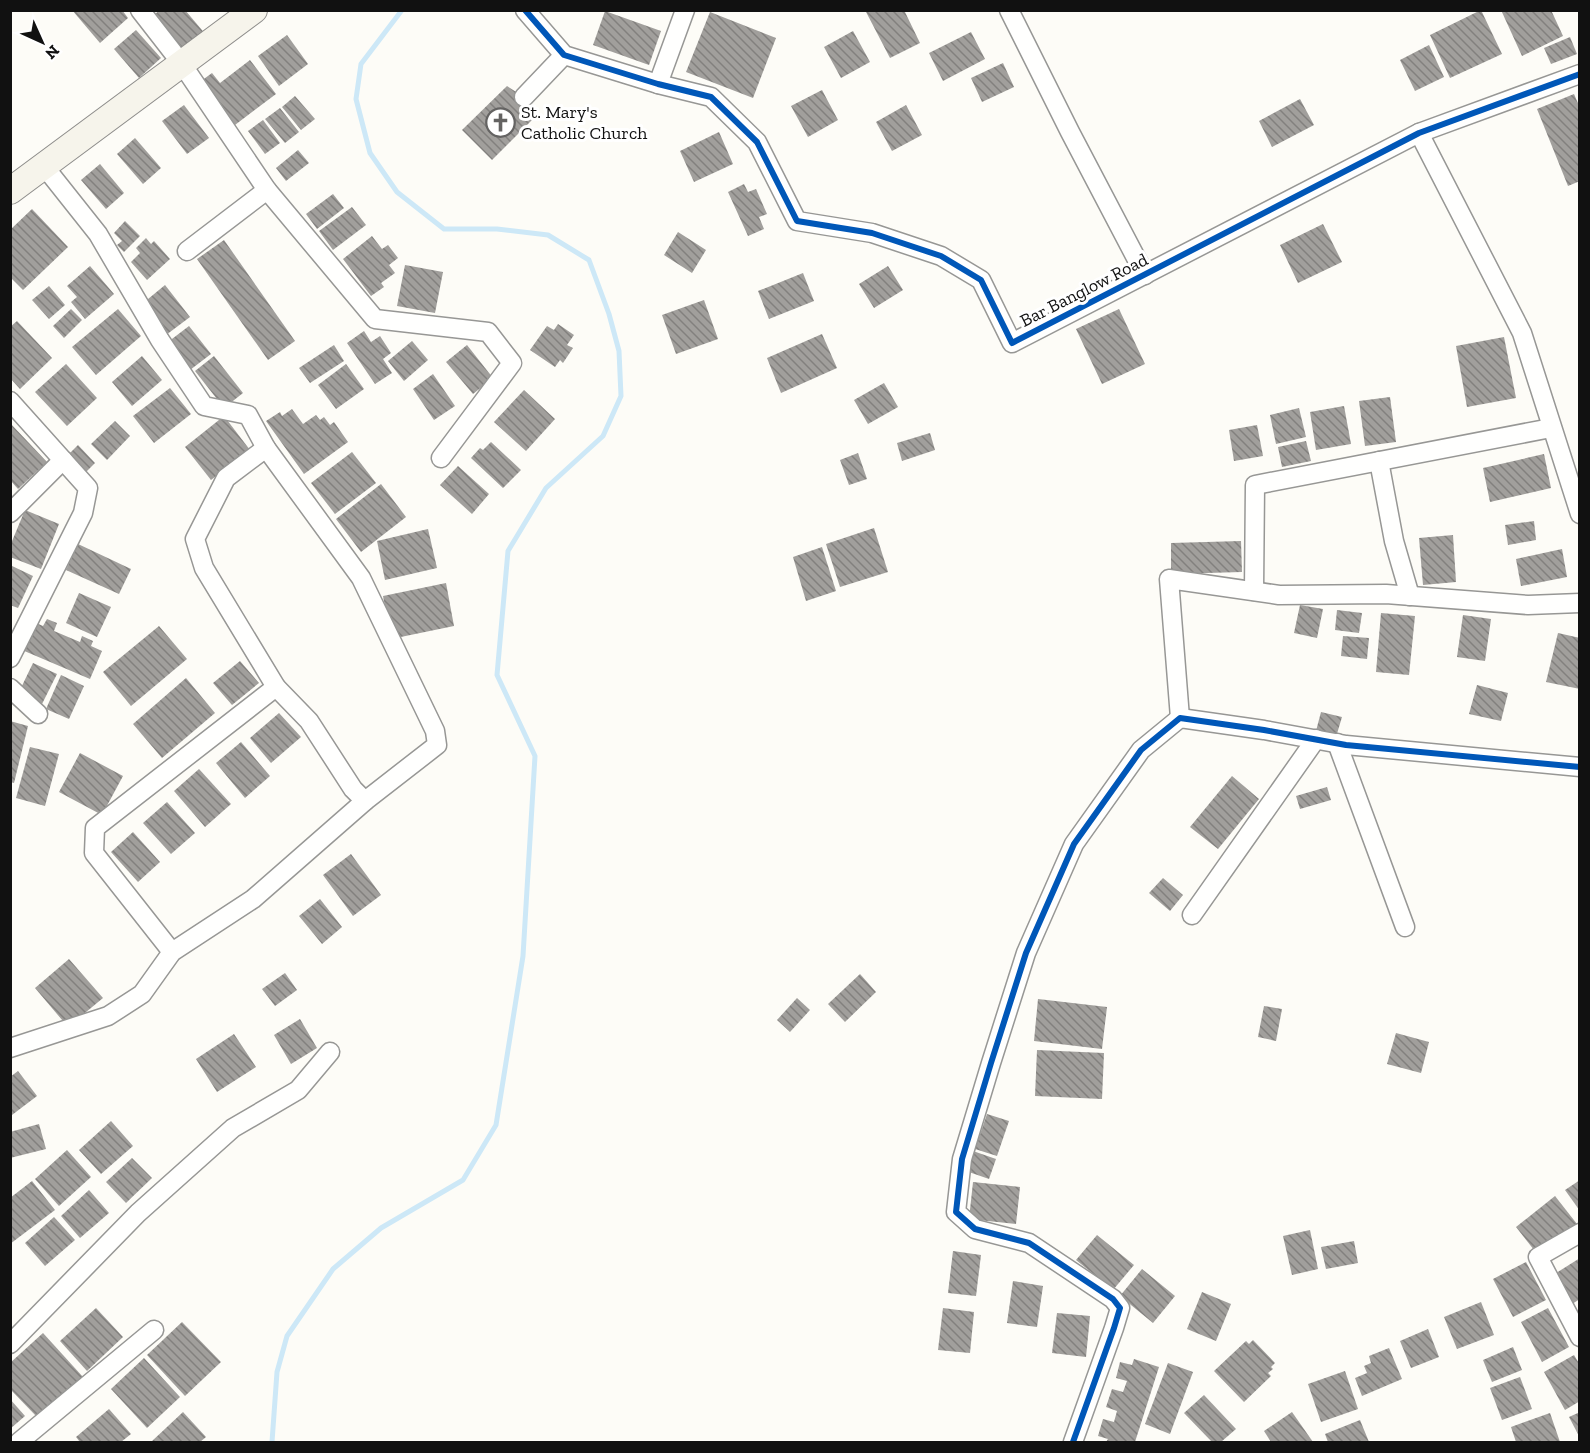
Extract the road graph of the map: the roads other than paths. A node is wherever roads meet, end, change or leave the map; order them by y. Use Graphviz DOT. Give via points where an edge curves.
graph roads {
  1 [pos="140,10"];
  2 [pos="254,10"];
  3 [pos="525,10"];
  4 [pos="685,10"];
  5 [pos="1009,10"];
  6 [pos="564,55"];
  7 [pos="182,64"];
  8 [pos="1580,74"];
  9 [pos="658,84"];
  10 [pos="524,97"];
  11 [pos="1419,133"];
  12 [pos="45,166"];
  13 [pos="267,190"];
  14 [pos="10,191"];
  15 [pos="187,251"];
  16 [pos="1146,275"];
  17 [pos="10,401"];
  18 [pos="1551,428"];
  19 [pos="266,448"];
  20 [pos="441,458"];
  21 [pos="63,460"];
  22 [pos="1378,461"];
  23 [pos="10,513"];
  24 [pos="1580,514"];
  25 [pos="1254,591"];
  26 [pos="1410,596"];
  27 [pos="1580,603"];
  28 [pos="10,658"];
  29 [pos="276,687"];
  30 [pos="10,688"];
  31 [pos="38,714"];
  32 [pos="1180,718"];
  33 [pos="1316,739"];
  34 [pos="1337,743"];
  35 [pos="1580,767"];
  36 [pos="365,801"];
  37 [pos="1192,915"];
  38 [pos="1405,927"];
  39 [pos="172,952"];
  40 [pos="10,1048"];
  41 [pos="330,1052"];
  42 [pos="1580,1233"];
  43 [pos="154,1330"];
  44 [pos="1580,1337"];
  45 [pos="10,1344"];
  46 [pos="19,1443"];
  47 [pos="1073,1443"];
  1 -- 7 [label="street"];
  2 -- 7 [label="street"];
  3 -- 6 [label="street"];
  4 -- 9 [label="street"];
  5 -- 16 [label="street"];
  6 -- 9 [label="street, Bar Banglow Road"];
  6 -- 10 [label="street"];
  7 -- 12 [label="street"];
  7 -- 13 [label="street"];
  8 -- 11 [label="street, Bar Banglow Road"];
  9 -- 16 [label="street, Bar Banglow Road" via="711,97 757,142 797,221 872,233 941,256 981,280 1012,343"];
  11 -- 16 [label="street, Bar Banglow Road"];
  11 -- 18 [label="street" via="1522,333"];
  12 -- 14 [label="street"];
  12 -- 19 [label="street" via="98,234 204,406 248,415"];
  13 -- 15 [label="street"];
  13 -- 20 [label="street" via="375,319 488,332 512,363"];
  17 -- 21 [label="street"];
  18 -- 22 [label="street"];
  18 -- 24 [label="street"];
  19 -- 29 [label="street" via="226,478 195,539 204,568"];
  19 -- 36 [label="street" via="361,579 435,731 437,745"];
  21 -- 23 [label="street"];
  21 -- 28 [label="street" via="88,488 84,513"];
  22 -- 25 [label="street" via="1255,485"];
  22 -- 26 [label="street"];
  25 -- 26 [label="street" via="1279,595"];
  25 -- 32 [label="street" via="1170,579"];
  26 -- 27 [label="street" via="1528,605"];
  29 -- 36 [label="street" via="309,721"];
  29 -- 39 [label="street" via="96,828 94,853"];
  30 -- 31 [label="street"];
  32 -- 33 [label="street"];
  32 -- 47 [label="street" via="1141,750 1074,844 1026,953 962,1160 957,1212 975,1229 1029,1243 1113,1299 1120,1308"];
  33 -- 34 [label="street"];
  33 -- 37 [label="street"];
  34 -- 35 [label="street"];
  34 -- 38 [label="street"];
  36 -- 39 [label="street" via="253,899"];
  39 -- 40 [label="street" via="142,994 108,1016"];
  41 -- 45 [label="street" via="298,1090 233,1128 138,1213"];
  42 -- 44 [label="street" via="1538,1257"];
  43 -- 46 [label="street"];
}
